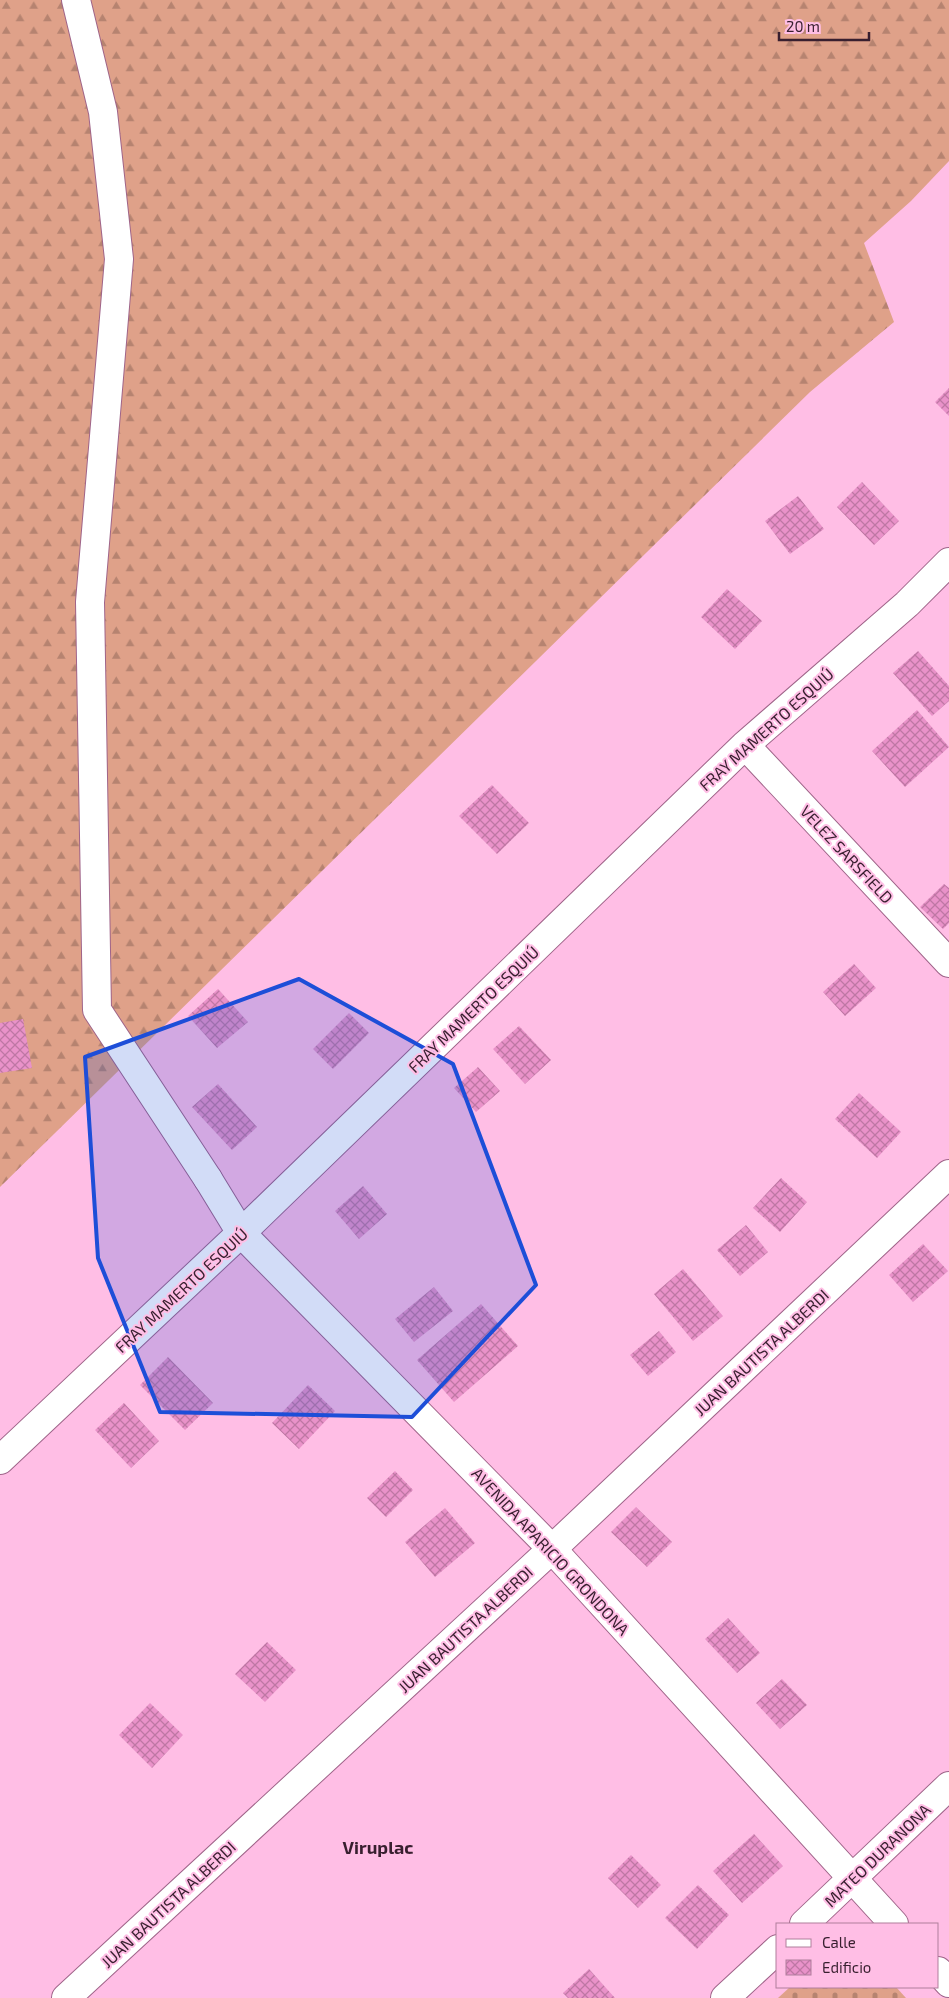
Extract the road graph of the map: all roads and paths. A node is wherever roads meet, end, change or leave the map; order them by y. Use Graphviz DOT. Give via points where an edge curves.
graph roads {
  1 [pos="76,0"];
  2 [pos="949,562"];
  3 [pos="745,745"];
  4 [pos="949,963"];
  5 [pos="949,1174"];
  6 [pos="241,1233"];
  7 [pos="0,1460"];
  8 [pos="552,1549"];
  9 [pos="949,1786"];
  10 [pos="852,1880"];
  11 [pos="805,1923"];
  12 [pos="893,1923"];
  13 [pos="776,1951"];
  14 [pos="939,1972"];
  15 [pos="949,1983"];
  16 [pos="66,1998"];
  17 [pos="725,1998"];
  1 -- 6 [label="street, AVENIDA APARICIO GRONDONA" via="103,112 119,259 90,602 97,1010"];
  2 -- 3 [label="street, FRAY MAMERTO ESQUIÚ" via="907,604"];
  3 -- 4 [label="street, VELEZ SARSFIELD"];
  3 -- 6 [label="street, FRAY MAMERTO ESQUIÚ"];
  5 -- 8 [label="street, JUAN BAUTISTA ALBERDI"];
  6 -- 7 [label="street, FRAY MAMERTO ESQUIÚ"];
  6 -- 8 [label="street, AVENIDA APARICIO GRONDONA"];
  8 -- 10 [label="street, AVENIDA APARICIO GRONDONA"];
  8 -- 16 [label="street, JUAN BAUTISTA ALBERDI"];
  9 -- 10 [label="street, MATEO DURANONA"];
  10 -- 11 [label="street, MATEO DURANONA"];
  10 -- 12 [label="street, AVENIDA APARICIO GRONDONA"];
  13 -- 17 [label="street"];
  14 -- 15 [label="street"];
}
